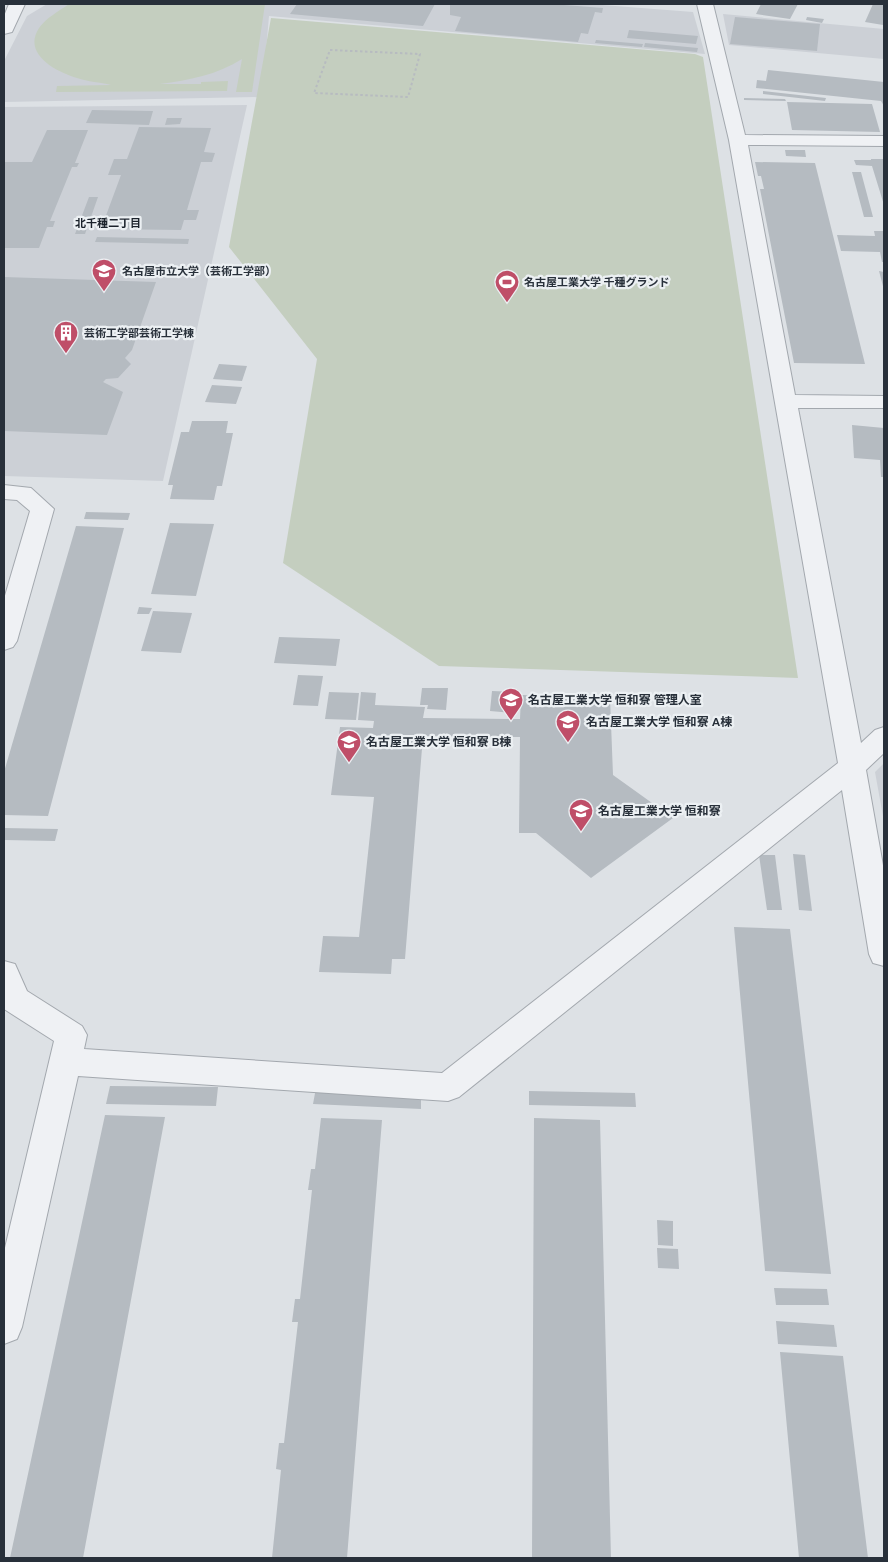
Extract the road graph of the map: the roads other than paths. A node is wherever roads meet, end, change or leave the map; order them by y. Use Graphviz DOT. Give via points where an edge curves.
graph roads {
  1 [pos="17,4"];
  2 [pos="705,4"];
  3 [pos="4,29"];
  4 [pos="738,140"];
  5 [pos="884,141"];
  6 [pos="786,401"];
  7 [pos="884,402"];
  8 [pos="4,492"];
  9 [pos="4,641"];
  10 [pos="884,737"];
  11 [pos="852,767"];
  12 [pos="884,954"];
  13 [pos="4,973"];
  14 [pos="65,1061"];
  15 [pos="4,1327"];
  1 -- 3 [label="street"];
  2 -- 4 [label="street"];
  4 -- 5 [label="street"];
  4 -- 6 [label="street"];
  6 -- 7 [label="street"];
  6 -- 11 [label="street"];
  8 -- 9 [label="street" via="22,493 42,509"];
  10 -- 11 [label="street"];
  11 -- 12 [label="street"];
  11 -- 14 [label="street" via="448,1087"];
  13 -- 14 [label="street" via="15,1000 71,1035"];
  14 -- 15 [label="street"];
}
